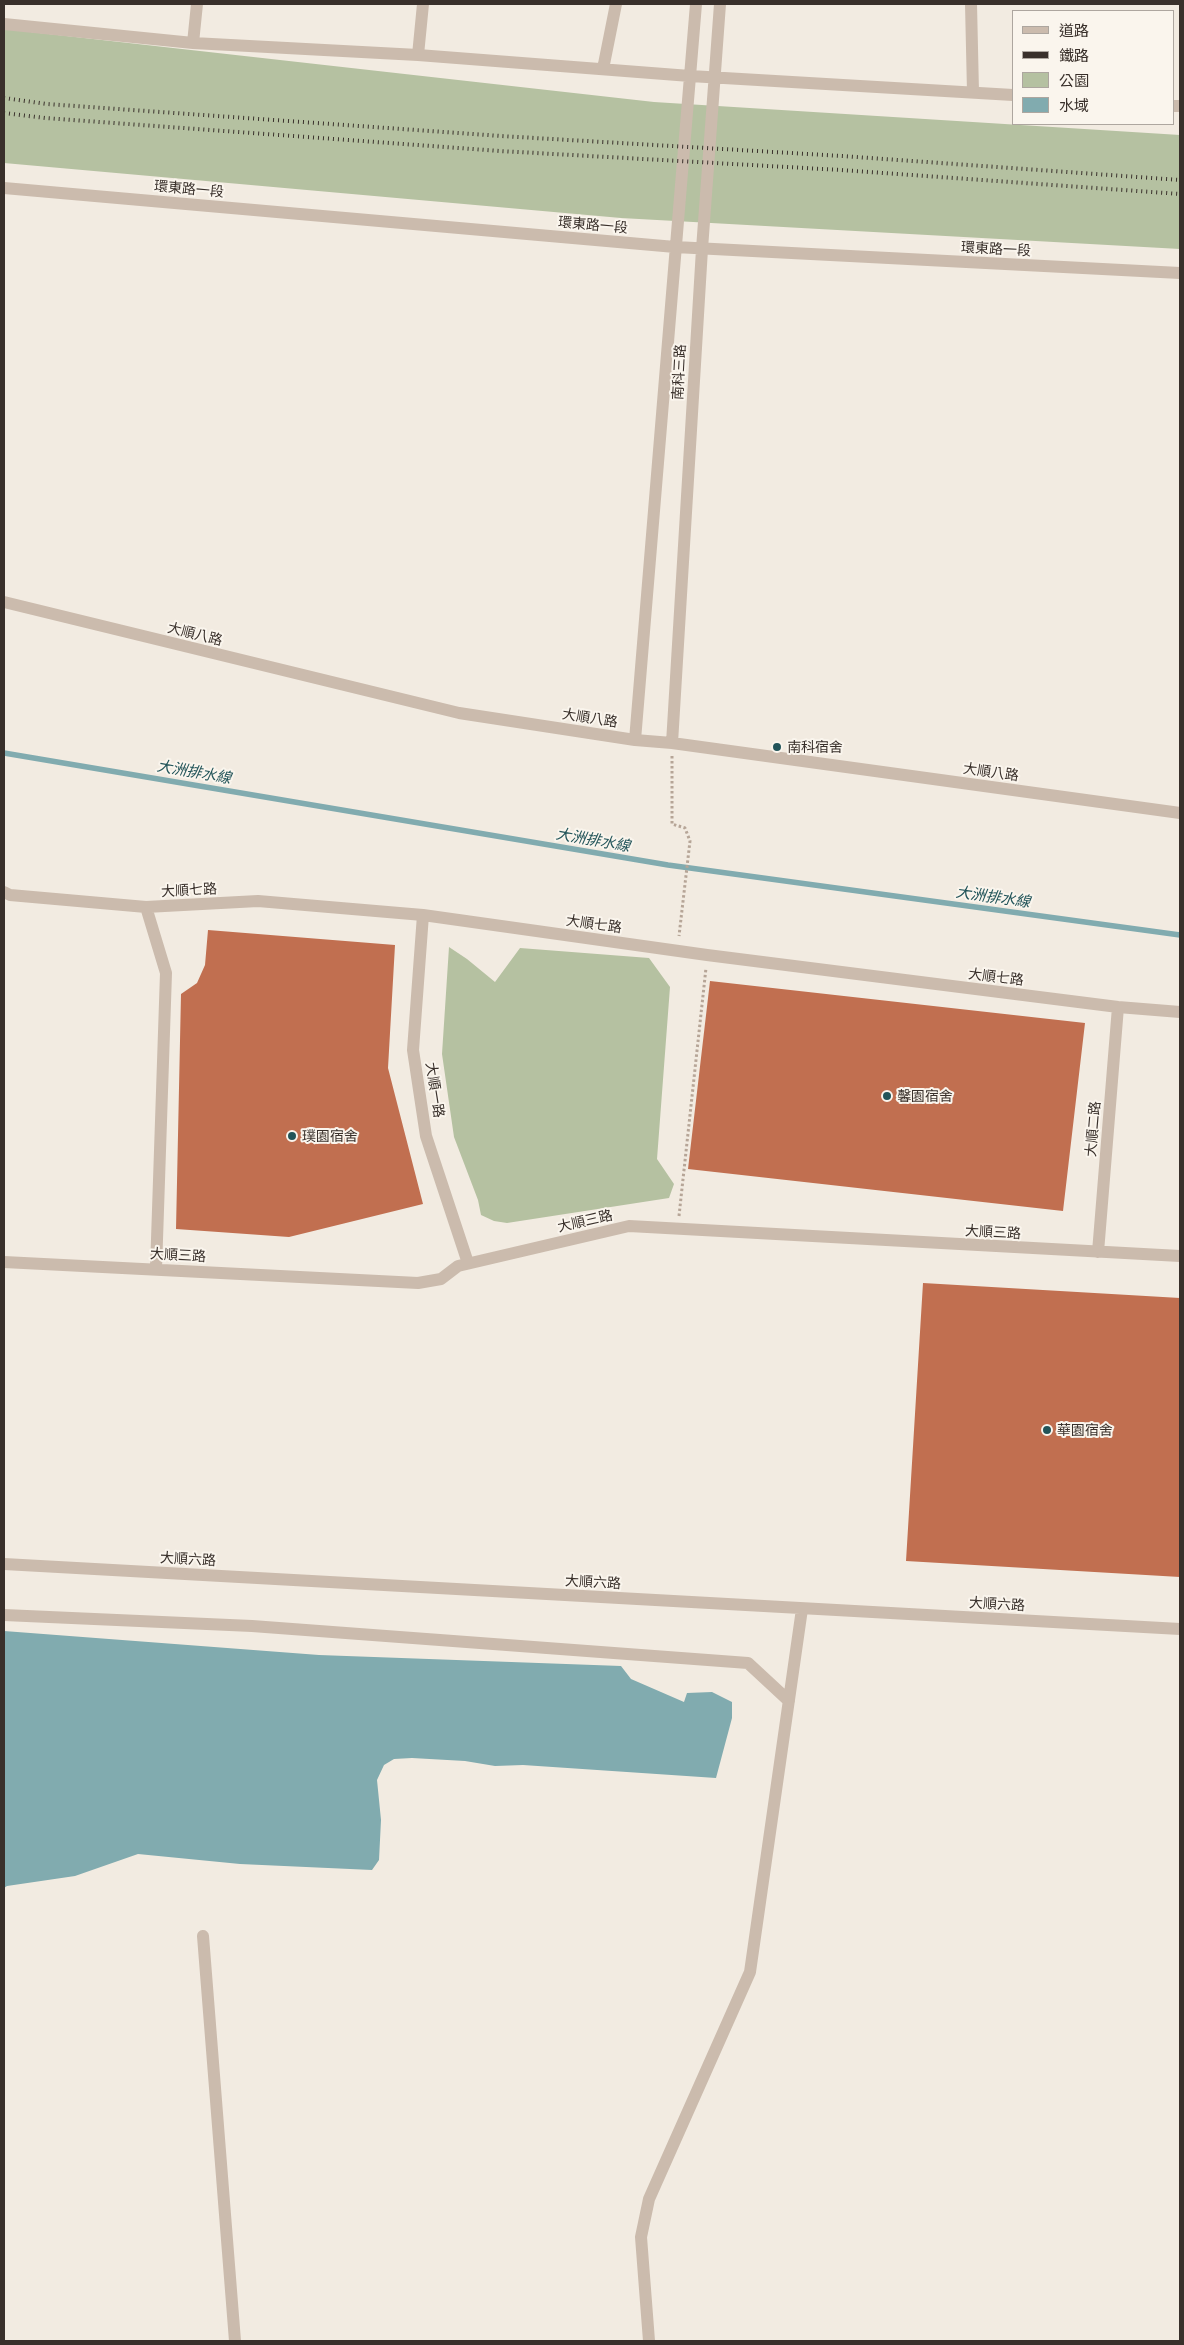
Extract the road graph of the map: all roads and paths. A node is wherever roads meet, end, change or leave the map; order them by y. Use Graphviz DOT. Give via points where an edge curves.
graph roads {
  1 [pos="197,4"];
  2 [pos="423,4"];
  3 [pos="616,4"];
  4 [pos="696,4"];
  5 [pos="720,4"];
  6 [pos="971,4"];
  7 [pos="4,24"];
  8 [pos="193,43"];
  9 [pos="418,55"];
  10 [pos="603,69"];
  11 [pos="690,76"];
  12 [pos="715,77"];
  13 [pos="974,92"];
  14 [pos="1012,95"];
  15 [pos="4,188"];
  16 [pos="675,247"];
  17 [pos="702,249"];
  18 [pos="1180,273"];
  19 [pos="4,602"];
  20 [pos="635,740"];
  21 [pos="672,743"];
  22 [pos="1180,813"];
  23 [pos="4,892"];
  24 [pos="146,907"];
  25 [pos="423,915"];
  26 [pos="679,933"];
  27 [pos="707,955"];
  28 [pos="1118,1007"];
  29 [pos="1180,1012"];
  30 [pos="678,1229"];
  31 [pos="1098,1252"];
  32 [pos="1180,1256"];
  33 [pos="4,1262"];
  34 [pos="468,1263"];
  35 [pos="156,1269"];
  36 [pos="4,1564"];
  37 [pos="802,1609"];
  38 [pos="4,1615"];
  39 [pos="1180,1629"];
  40 [pos="789,1701"];
  41 [pos="204,1936"];
  42 [pos="235,2341"];
  43 [pos="649,2341"];
  1 -- 8 [label="street"];
  2 -- 9 [label="street"];
  3 -- 10 [label="street"];
  4 -- 11 [label="street, 南科三路"];
  5 -- 12 [label="street, 南科三路"];
  6 -- 13 [label="street"];
  7 -- 8 [label="street"];
  8 -- 9 [label="street"];
  9 -- 10 [label="street"];
  10 -- 11 [label="street"];
  11 -- 12 [label="street"];
  11 -- 16 [label="street, 南科三路"];
  12 -- 13 [label="street"];
  12 -- 17 [label="street, 南科三路"];
  13 -- 14 [label="street"];
  15 -- 16 [label="street, 環東路一段"];
  16 -- 17 [label="street, 環東路一段"];
  16 -- 20 [label="street, 南科三路"];
  17 -- 18 [label="street, 環東路一段"];
  17 -- 21 [label="street, 南科三路"];
  19 -- 20 [label="street, 大順八路" via="459,713"];
  20 -- 21 [label="street, 大順八路"];
  21 -- 22 [label="street, 大順八路"];
  21 -- 26 [label="path" via="672,824 685,828 690,841"];
  23 -- 24 [label="street, 大順七路"];
  24 -- 25 [label="street, 大順七路" via="258,901"];
  24 -- 35 [label="street" via="166,973"];
  25 -- 27 [label="street, 大順七路"];
  25 -- 34 [label="street, 大順一路" via="413,1050 426,1136"];
  27 -- 28 [label="street, 大順七路"];
  27 -- 30 [label="path"];
  28 -- 29 [label="street, 大順七路"];
  28 -- 31 [label="street, 大順二路"];
  30 -- 31 [label="street, 大順三路"];
  30 -- 34 [label="street, 大順三路" via="629,1226"];
  31 -- 32 [label="street, 大順三路"];
  33 -- 35 [label="street, 大順三路"];
  34 -- 35 [label="street, 大順三路" via="458,1266 441,1279 418,1283"];
  36 -- 37 [label="street, 大順六路"];
  37 -- 39 [label="street, 大順六路"];
  37 -- 40 [label="street"];
  38 -- 40 [label="street" via="252,1626 748,1663"];
  40 -- 43 [label="street" via="750,1972 649,2199 641,2238"];
  41 -- 42 [label="street"];
}
